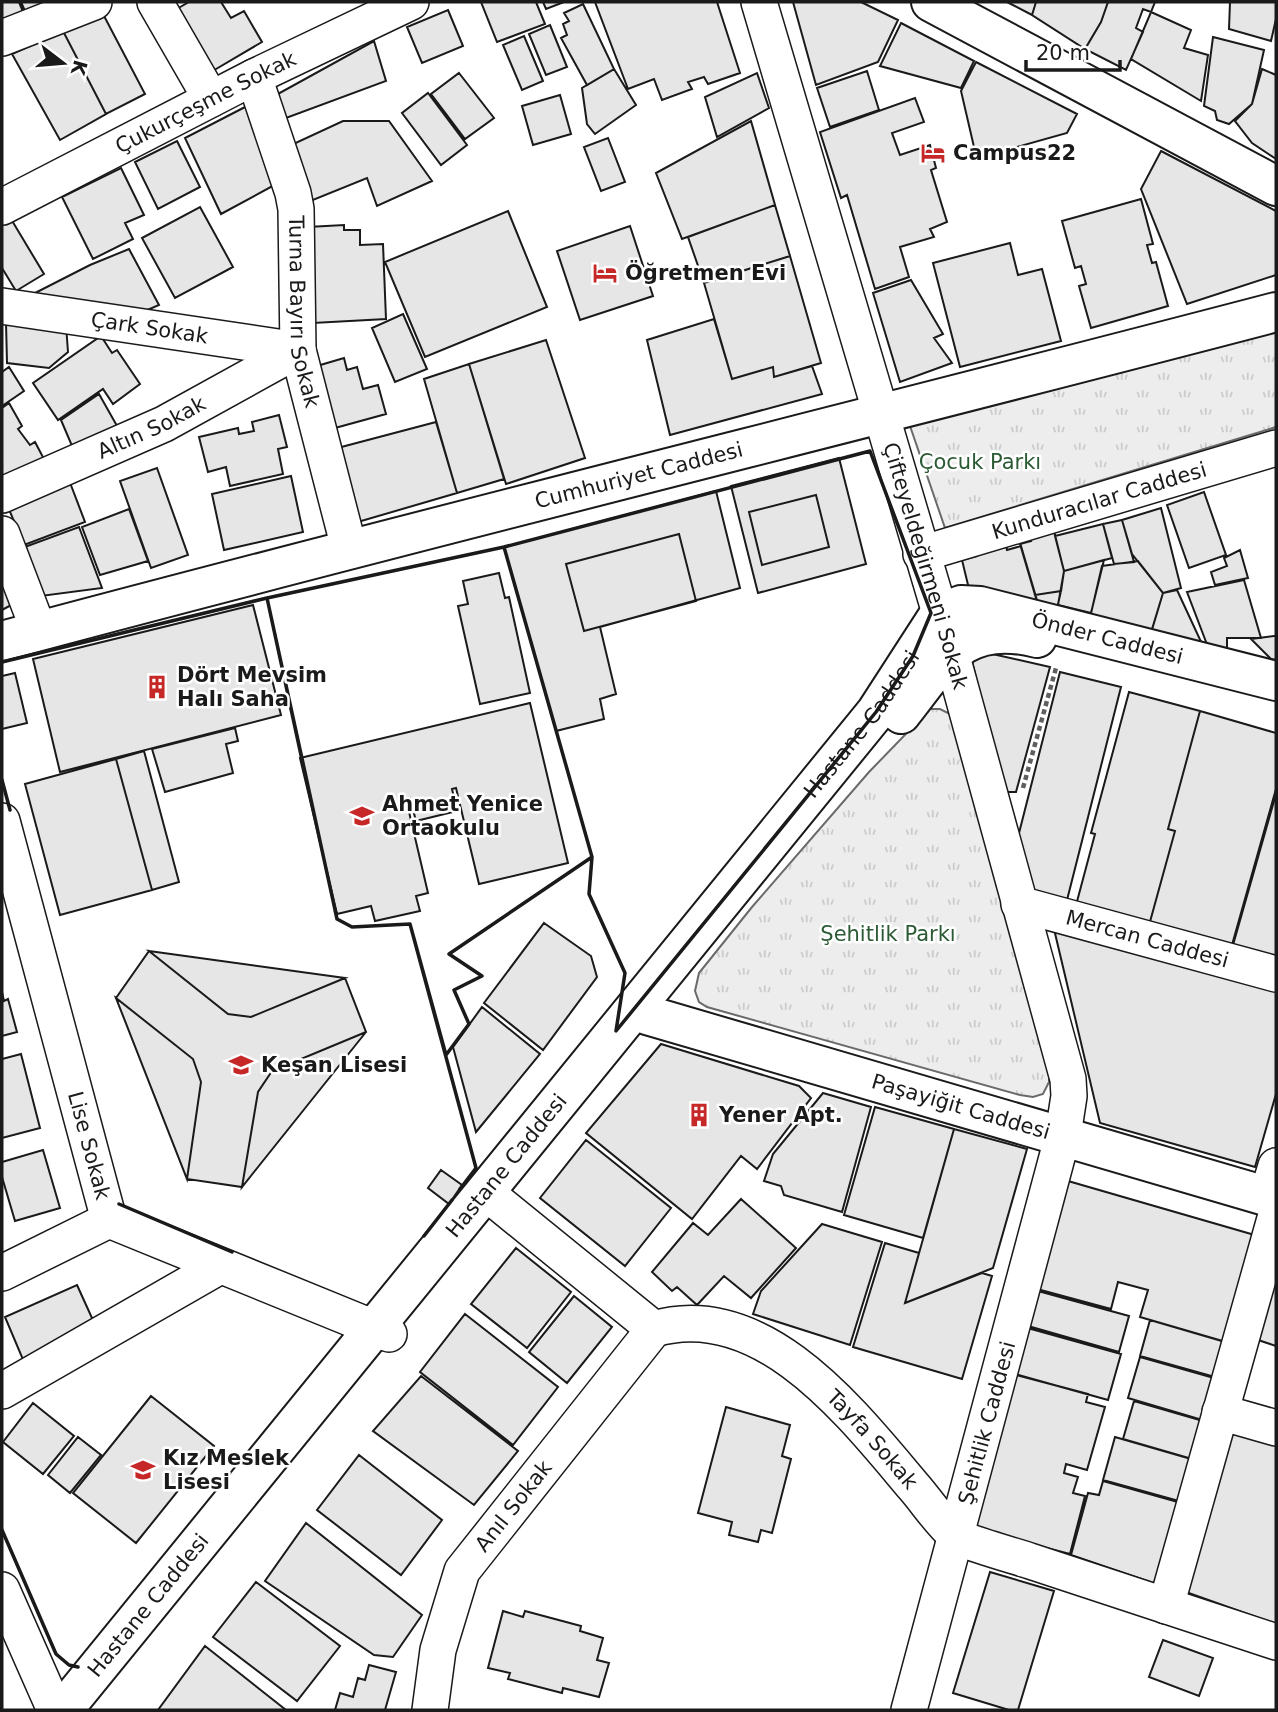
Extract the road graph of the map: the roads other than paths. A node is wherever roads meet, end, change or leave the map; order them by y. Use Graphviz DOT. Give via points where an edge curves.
graph roads {
  1 [pos="94,2"];
  2 [pos="155,2"];
  3 [pos="411,2"];
  4 [pos="759,2"];
  5 [pos="934,3"];
  6 [pos="2,38"];
  7 [pos="254,77"];
  8 [pos="211,99"];
  9 [pos="1276,186"];
  10 [pos="2,207"];
  11 [pos="2,306"];
  12 [pos="1276,312"];
  13 [pos="298,350"];
  14 [pos="880,415"];
  15 [pos="1276,448"];
  16 [pos="2,495"];
  17 [pos="2,534"];
  18 [pos="349,548"];
  19 [pos="921,554"];
  20 [pos="940,614"];
  21 [pos="39,631"];
  22 [pos="2,641"];
  23 [pos="950,652"];
  24 [pos="1276,681"];
  25 [pos="1276,697"];
  26 [pos="2,821"];
  27 [pos="1019,904"];
  28 [pos="1276,974"];
  29 [pos="648,1015"];
  30 [pos="1062,1135"];
  31 [pos="1274,1194"];
  32 [pos="495,1200"];
  33 [pos="109,1220"];
  34 [pos="220,1266"];
  35 [pos="2,1273"];
  36 [pos="654,1329"];
  37 [pos="381,1331"];
  38 [pos="2,1391"];
  39 [pos="1220,1412"];
  40 [pos="1276,1428"];
  41 [pos="957,1536"];
  42 [pos="2,1590"];
  43 [pos="1166,1605"];
  44 [pos="1276,1642"];
  45 [pos="55,1710"];
  46 [pos="63,1710"];
  47 [pos="87,1710"];
  48 [pos="430,1710"];
  49 [pos="909,1710"];
  1 -- 6 [label="street"];
  2 -- 8 [label="street"];
  3 -- 7 [label="street, Çukurçeşme Sokak"];
  4 -- 14 [label="street, Çifteyeldeğirmeni Sokak"];
  5 -- 9 [label="main road"];
  7 -- 8 [label="street, Çukurçeşme Sokak"];
  7 -- 13 [label="street, Turna Bayırı Sokak" via="296,209"];
  8 -- 10 [label="street, Çukurçeşme Sokak"];
  11 -- 13 [label="street, Çark Sokak"];
  12 -- 14 [label="main road, Cumhuriyet Caddesi"];
  13 -- 16 [label="street, Altın Sokak" via="164,424"];
  13 -- 18 [label="street, Turna Bayırı Sokak"];
  14 -- 18 [label="main road, Cumhuriyet Caddesi"];
  14 -- 19 [label="street, Çifteyeldeğirmeni Sokak"];
  15 -- 19 [label="street, Kunduracılar Caddesi"];
  17 -- 21 [label="street"];
  18 -- 21 [label="main road, Cumhuriyet Caddesi"];
  19 -- 20 [label="street, Çifteyeldeğirmeni Sokak"];
  20 -- 23 [label="street, Çifteyeldeğirmeni Sokak"];
  20 -- 24 [label="main road, Önder Caddesi" via="961,605 980,606"];
  20 -- 37 [label="main road, Hastane Caddesi" via="876,712"];
  21 -- 22 [label="main road, Cumhuriyet Caddesi"];
  23 -- 25 [label="main road, Önder Caddesi" via="976,638 1020,633"];
  23 -- 27 [label="street, Çifteyeldeğirmeni Sokak"];
  23 -- 29 [label="main road, Hastane Caddesi"];
  26 -- 33 [label="street, Lise Sokak"];
  27 -- 28 [label="street, Mercan Caddesi"];
  27 -- 30 [label="street, Çifteyeldeğirmeni Sokak" via="1068,1079"];
  29 -- 30 [label="main road, Paşayiğit Caddesi"];
  29 -- 32 [label="main road, Hastane Caddesi"];
  30 -- 31 [label="main road, Paşayiğit Caddesi"];
  30 -- 41 [label="street, Şehitlik Caddesi"];
  31 -- 39 [label="street"];
  32 -- 36 [label="street"];
  32 -- 37 [label="main road, Hastane Caddesi"];
  33 -- 34 [label="street, Lise Sokak"];
  33 -- 35 [label="street"];
  34 -- 37 [label="street, Lise Sokak"];
  34 -- 38 [label="street"];
  36 -- 41 [label="street, Tayfa Sokak" via="683,1323 711,1326 750,1338 789,1359 862,1425"];
  36 -- 48 [label="street, Anıl Sokak" via="461,1571 438,1650"];
  37 -- 46 [label="main road, Hastane Caddesi"];
  37 -- 47 [label="main road, Hastane Caddesi"];
  39 -- 40 [label="street"];
  39 -- 43 [label="street"];
  41 -- 43 [label="street"];
  41 -- 49 [label="street, Şehitlik Caddesi"];
  42 -- 45 [label="street"];
  43 -- 44 [label="street"];
}
